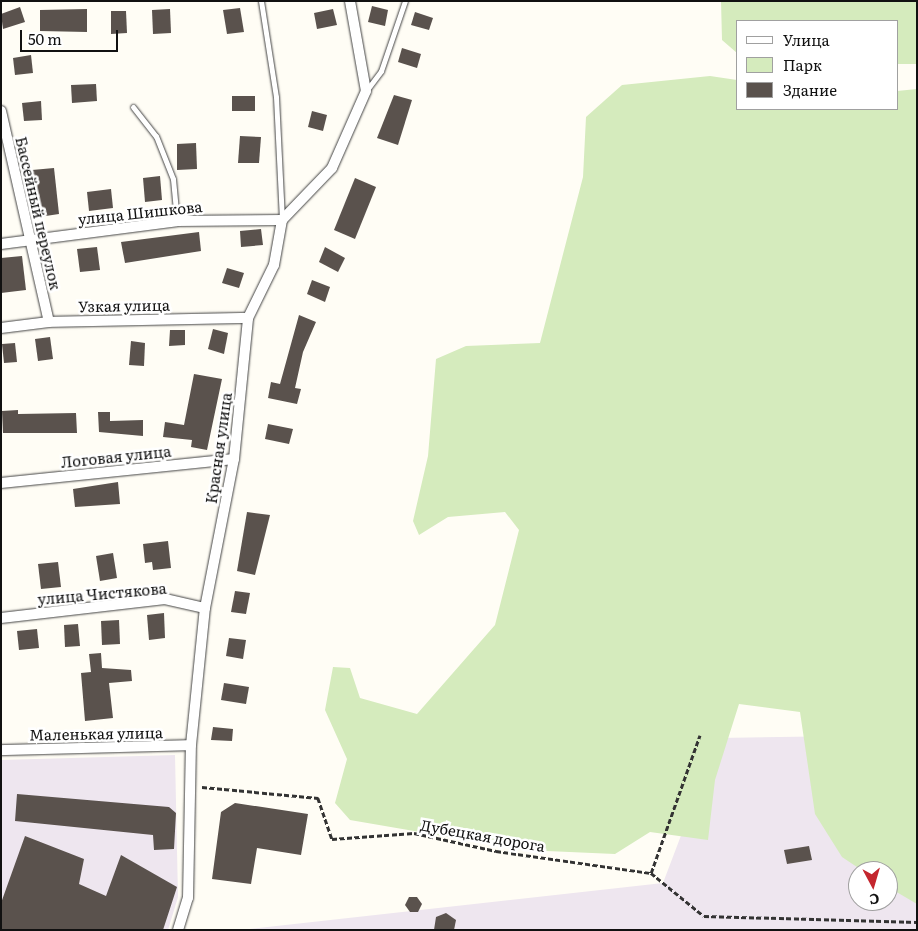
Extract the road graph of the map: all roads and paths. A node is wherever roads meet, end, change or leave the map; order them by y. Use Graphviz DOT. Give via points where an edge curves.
graph roads {
  1 [pos="261,1"];
  2 [pos="350,1"];
  3 [pos="405,1"];
  4 [pos="366,91"];
  5 [pos="133,107"];
  6 [pos="1,111"];
  7 [pos="282,220"];
  8 [pos="177,221"];
  9 [pos="27,239"];
  10 [pos="1,244"];
  11 [pos="248,318"];
  12 [pos="49,322"];
  13 [pos="1,328"];
  14 [pos="234,459"];
  15 [pos="1,483"];
  16 [pos="205,608"];
  17 [pos="1,618"];
  18 [pos="700,735"];
  19 [pos="191,745"];
  20 [pos="1,750"];
  21 [pos="190,786"];
  22 [pos="650,873"];
  23 [pos="917,922"];
  24 [pos="178,930"];
  1 -- 7 [label="lane" via="276,97"];
  2 -- 4 [label="street"];
  3 -- 4 [label="lane" via="381,70"];
  4 -- 7 [label="street" via="332,168"];
  5 -- 8 [label="lane" via="156,136 173,179"];
  6 -- 9 [label="street, Бассейный переулок"];
  7 -- 8 [label="street, улица Шишкова"];
  7 -- 11 [label="street, Красная улица" via="274,265"];
  8 -- 9 [label="street, улица Шишкова"];
  9 -- 10 [label="street, улица Шишкова"];
  9 -- 12 [label="street, Бассейный переулок"];
  11 -- 12 [label="street, Узкая улица"];
  11 -- 14 [label="street, Красная улица"];
  12 -- 13 [label="street, Узкая улица"];
  14 -- 15 [label="street, Логовая улица"];
  14 -- 16 [label="street, Красная улица"];
  16 -- 17 [label="street, улица Чистякова" via="165,600"];
  16 -- 19 [label="street, Красная улица"];
  18 -- 22 [label="path"];
  19 -- 20 [label="street, Маленькая улица"];
  19 -- 21 [label="street, Красная улица"];
  21 -- 22 [label="path, Дубецкая дорога" via="318,798 332,840 414,833 496,851"];
  21 -- 24 [label="street, Красная улица" via="188,898"];
  22 -- 23 [label="path" via="704,916"];
}
